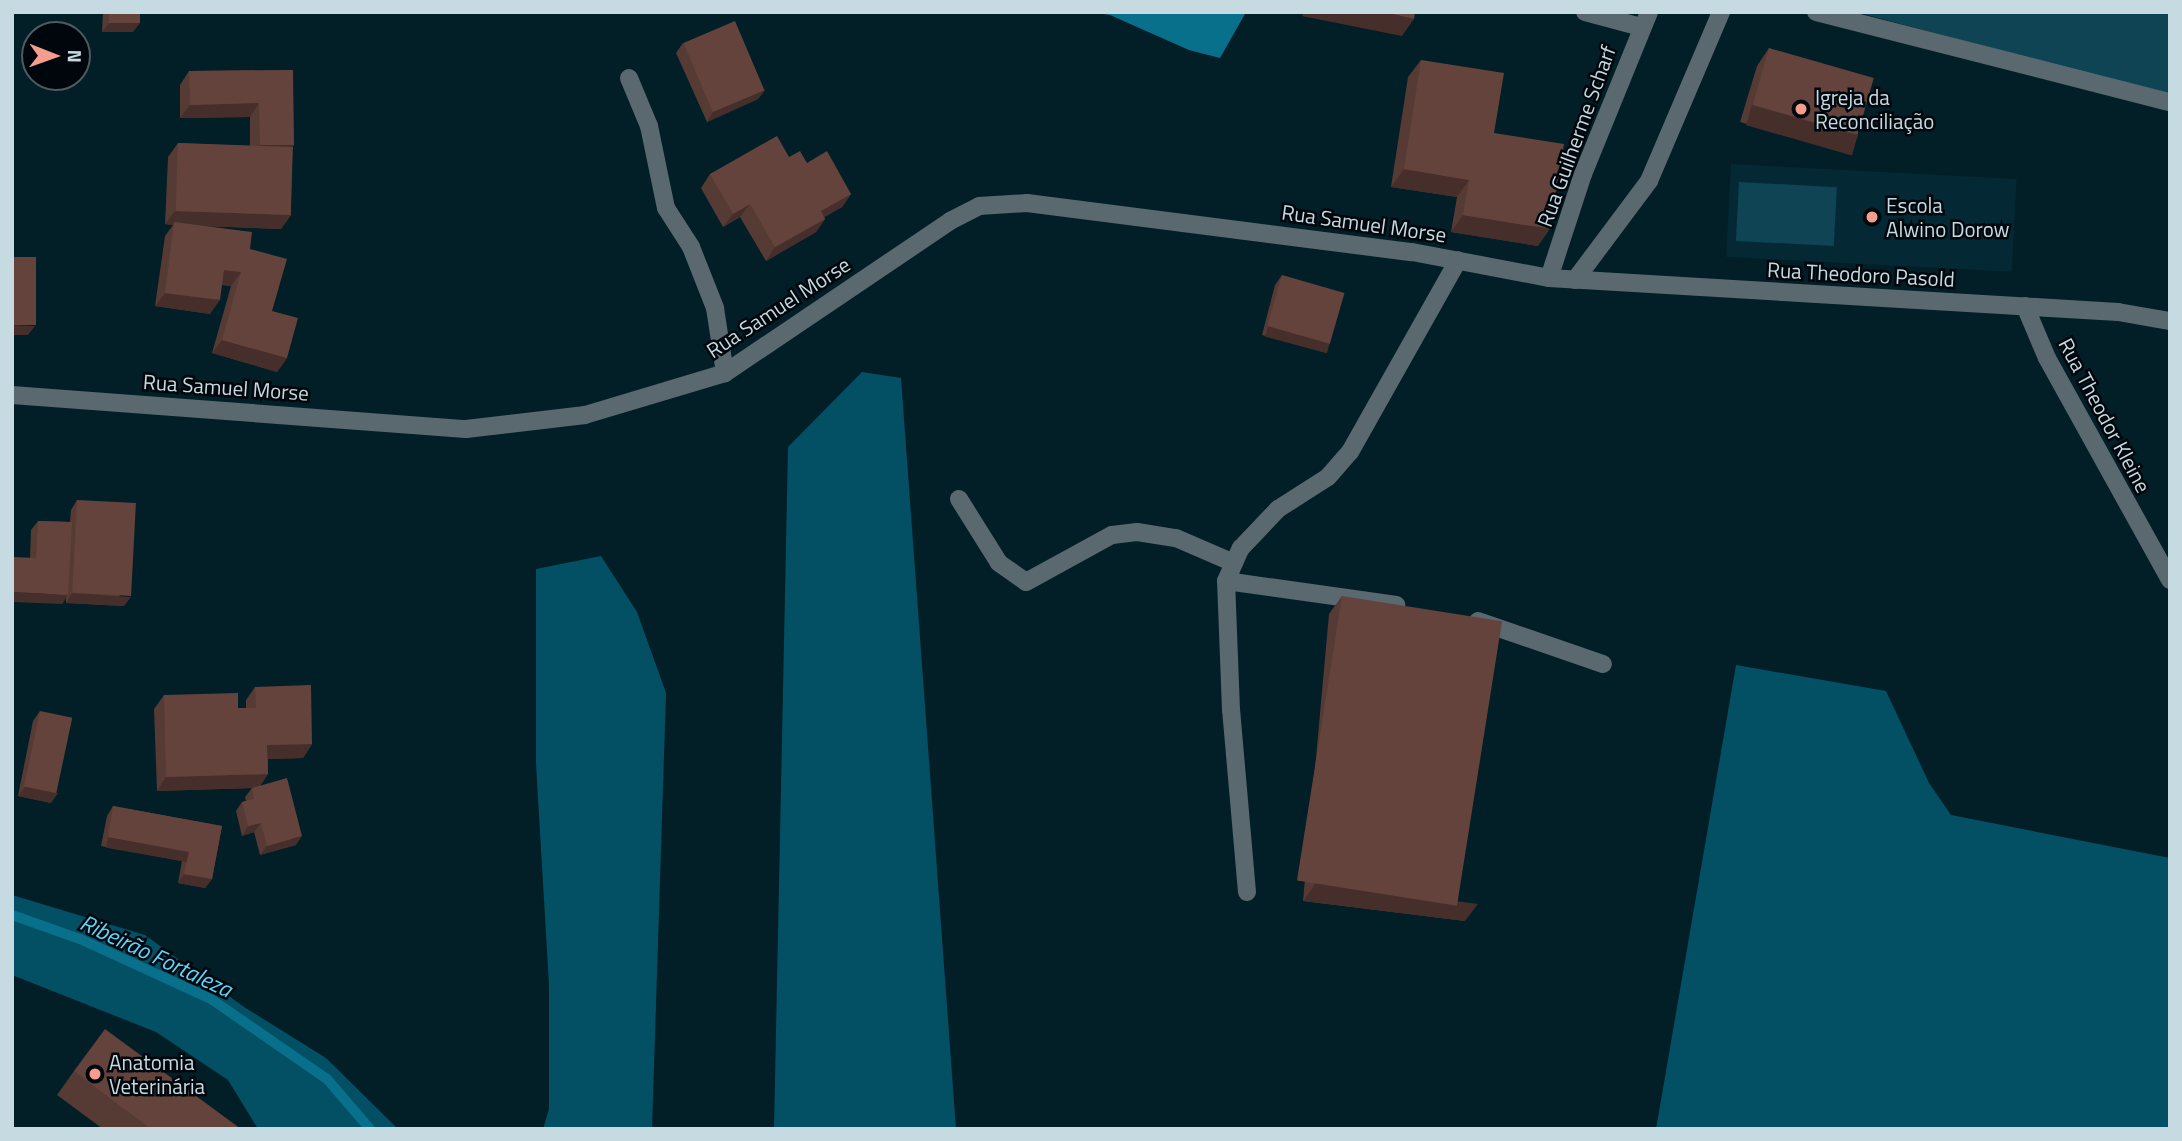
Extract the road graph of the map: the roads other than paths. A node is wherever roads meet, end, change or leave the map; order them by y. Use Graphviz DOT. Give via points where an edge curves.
graph roads {
  1 [pos="1585,12"];
  2 [pos="1721,12"];
  3 [pos="1816,12"];
  4 [pos="1645,20"];
  5 [pos="629,78"];
  6 [pos="2170,102"];
  7 [pos="1458,260"];
  8 [pos="1549,278"];
  9 [pos="1575,279"];
  10 [pos="2025,306"];
  11 [pos="2170,321"];
  12 [pos="725,373"];
  13 [pos="12,395"];
  14 [pos="959,499"];
  15 [pos="1234,563"];
  16 [pos="2170,580"];
  17 [pos="1226,581"];
  18 [pos="1413,609"];
  19 [pos="1454,617"];
  20 [pos="1603,664"];
  21 [pos="1247,892"];
  1 -- 4 [label="street"];
  2 -- 9 [label="street" via="1649,181"];
  3 -- 6 [label="street"];
  4 -- 8 [label="street, Rua Guilherme Scharf" via="1583,174"];
  5 -- 12 [label="street" via="652,138 666,208 691,247 715,308"];
  7 -- 8 [label="street, Rua Samuel Morse"];
  7 -- 12 [label="street, Rua Samuel Morse" via="1027,203 979,206"];
  7 -- 15 [label="street" via="1350,452 1328,478 1278,509 1241,548"];
  8 -- 9 [label="street, Rua Theodoro Pasold"];
  9 -- 10 [label="street, Rua Theodoro Pasold"];
  10 -- 11 [label="street, Rua Theodoro Pasold" via="2118,312"];
  10 -- 16 [label="street, Rua Theodor Kleine" via="2047,358"];
  12 -- 13 [label="street, Rua Samuel Morse" via="585,415 466,429"];
  14 -- 15 [label="street" via="999,563 1026,582 1112,535 1137,532 1177,538"];
  15 -- 17 [label="street"];
  17 -- 18 [label="street"];
  17 -- 21 [label="street" via="1231,710"];
  19 -- 20 [label="street" via="1495,625"];
}
